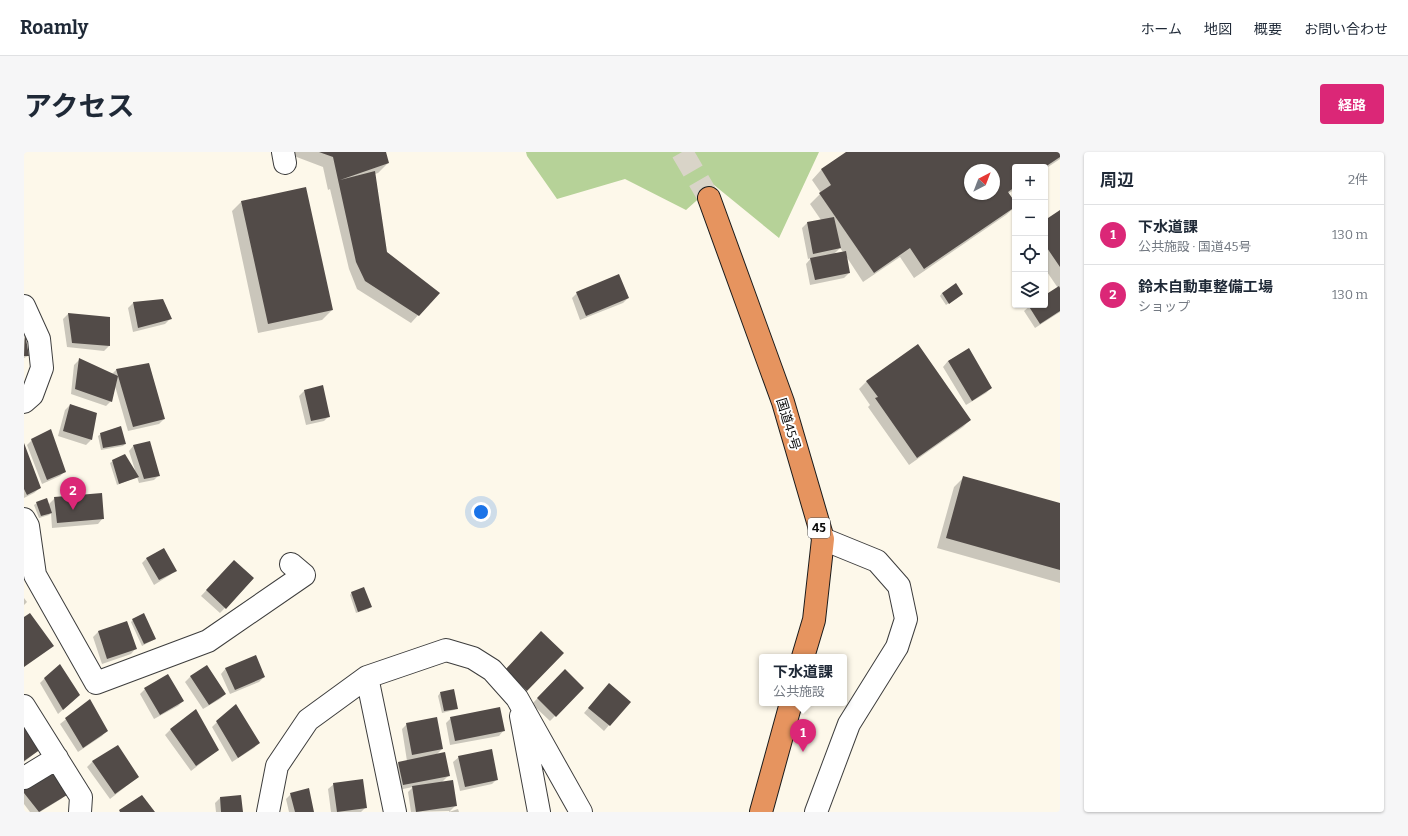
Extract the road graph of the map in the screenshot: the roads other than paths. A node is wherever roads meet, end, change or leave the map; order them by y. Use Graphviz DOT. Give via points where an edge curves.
graph roads {
  1 [pos="709,198"];
  2 [pos="24,306"];
  3 [pos="24,402"];
  4 [pos="24,519"];
  5 [pos="823,539"];
  6 [pos="291,564"];
  7 [pos="805,654"];
  8 [pos="367,677"];
  9 [pos="517,698"];
  10 [pos="24,706"];
  11 [pos="790,706"];
  12 [pos="57,758"];
  13 [pos="24,778"];
  14 [pos="80,812"];
  15 [pos="268,812"];
  16 [pos="395,812"];
  17 [pos="539,812"];
  18 [pos="581,812"];
  19 [pos="761,812"];
  20 [pos="816,812"];
  1 -- 5 [label="highway, 国道45号 / 45" via="783,402"];
  2 -- 3 [label="street" via="39,339 42,368 32,395"];
  4 -- 6 [label="street" via="28,526 35,575 96,683 208,641 304,575"];
  5 -- 7 [label="highway, 国道45号 / 45" via="814,620"];
  5 -- 20 [label="street" via="877,561 899,586 906,619 896,646 849,724"];
  8 -- 9 [label="street" via="446,650 473,658 492,670"];
  8 -- 15 [label="street" via="308,720 277,766"];
  8 -- 16 [label="street"];
  9 -- 17 [label="street"];
  9 -- 18 [label="street"];
  10 -- 12 [label="street"];
  11 -- 19 [label="highway"];
  12 -- 13 [label="street"];
  12 -- 14 [label="street" via="81,797"];
}
